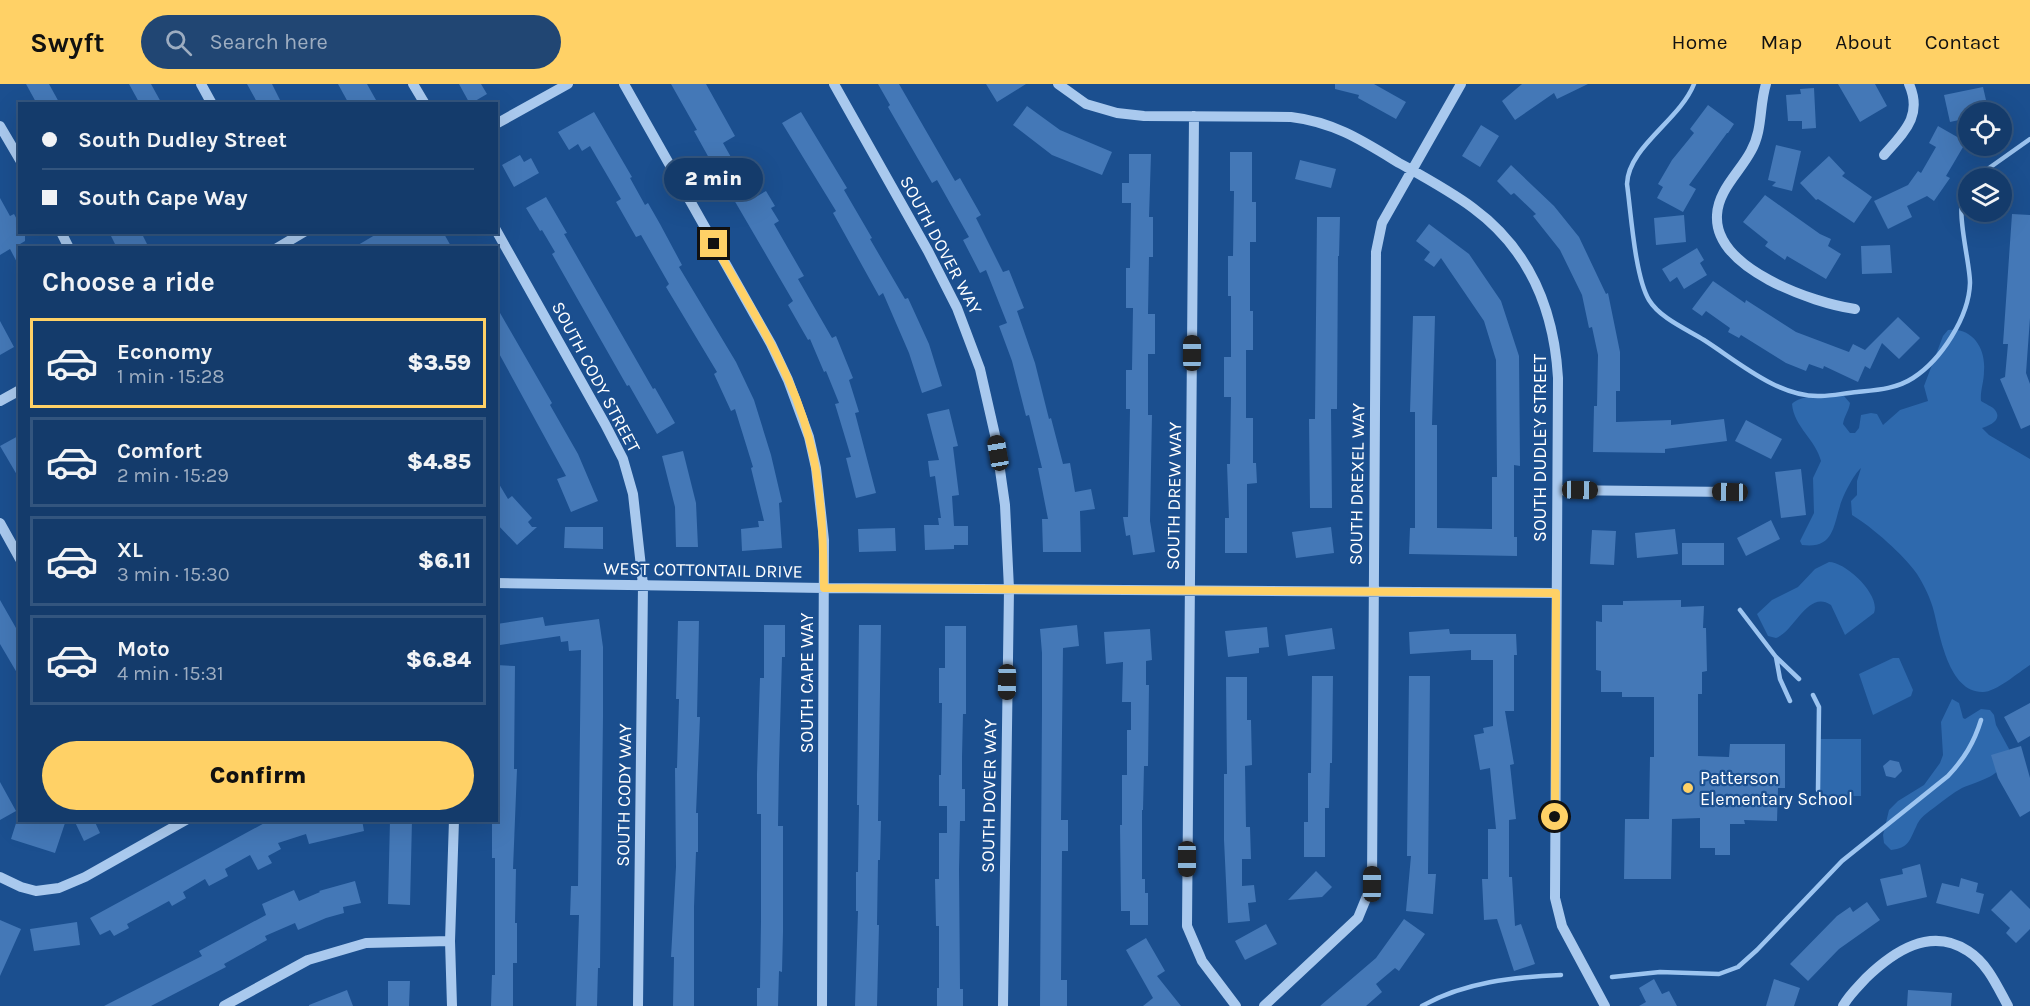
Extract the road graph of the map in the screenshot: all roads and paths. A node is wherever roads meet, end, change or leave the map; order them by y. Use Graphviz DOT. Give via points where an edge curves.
graph roads {
  1 [pos="201,84"];
  2 [pos="413,84"];
  3 [pos="568,84"];
  4 [pos="624,84"];
  5 [pos="834,84"];
  6 [pos="1058,84"];
  7 [pos="1461,84"];
  8 [pos="1766,84"];
  9 [pos="1909,84"];
  10 [pos="211,102"];
  11 [pos="423,102"];
  12 [pos="1194,116"];
  13 [pos="498,123"];
  14 [pos="0,126"];
  15 [pos="1884,155"];
  16 [pos="18,157"];
  17 [pos="1412,170"];
  18 [pos="498,234"];
  19 [pos="1855,309"];
  20 [pos="18,391"];
  21 [pos="0,401"];
  22 [pos="1558,490"];
  23 [pos="1730,492"];
  24 [pos="0,523"];
  25 [pos="18,555"];
  26 [pos="498,582"];
  27 [pos="643,585"];
  28 [pos="824,588"];
  29 [pos="1009,589"];
  30 [pos="1189,590"];
  31 [pos="1373,592"];
  32 [pos="1556,593"];
  33 [pos="454,822"];
  34 [pos="165,825"];
  35 [pos="2,878"];
  36 [pos="450,941"];
  37 [pos="224,1006"];
  38 [pos="452,1006"];
  39 [pos="638,1006"];
  40 [pos="822,1006"];
  41 [pos="1003,1006"];
  42 [pos="1236,1006"];
  43 [pos="1264,1006"];
  44 [pos="1605,1006"];
  45 [pos="1843,1006"];
  46 [pos="2008,1006"];
  1 -- 10 [label="street"];
  2 -- 11 [label="street"];
  3 -- 13 [label="street"];
  4 -- 28 [label="street, SOUTH CAPE WAY" via="771,344 800,408 818,479"];
  5 -- 29 [label="street, SOUTH DOVER WAY" via="939,272 969,337 989,404 1001,470"];
  6 -- 12 [label="street, SOUTH DUDLEY STREET" via="1100,109 1144,116"];
  7 -- 17 [label="street, SOUTH DREXEL WAY"];
  8 -- 19 [label="street" via="1753,149 1718,205 1717,223 1723,241 1737,258 1782,286 1819,302"];
  9 -- 15 [label="street" via="1915,105 1911,121"];
  12 -- 17 [label="street, SOUTH DUDLEY STREET" via="1291,117 1323,123"];
  12 -- 30 [label="street, SOUTH DREW WAY"];
  14 -- 16 [label="street"];
  17 -- 22 [label="street, SOUTH DUDLEY STREET" via="1472,207 1497,228 1538,286 1553,330 1557,359"];
  17 -- 31 [label="street, SOUTH DREXEL WAY" via="1382,224 1376,252"];
  18 -- 27 [label="street, SOUTH CODY STREET" via="623,459 634,502"];
  20 -- 21 [label="street"];
  22 -- 23 [label="street"];
  22 -- 32 [label="street, SOUTH DUDLEY STREET"];
  24 -- 25 [label="street"];
  26 -- 27 [label="street, WEST COTTONTAIL DRIVE"];
  27 -- 28 [label="street, WEST COTTONTAIL DRIVE"];
  27 -- 39 [label="street, SOUTH CODY WAY"];
  28 -- 29 [label="street, WEST COTTONTAIL DRIVE"];
  28 -- 40 [label="street, SOUTH CAPE WAY"];
  29 -- 30 [label="street, WEST COTTONTAIL DRIVE"];
  29 -- 41 [label="street, SOUTH DOVER WAY"];
  30 -- 31 [label="street, WEST COTTONTAIL DRIVE"];
  30 -- 42 [label="street, SOUTH DREW WAY" via="1187,926 1202,961"];
  31 -- 32 [label="street, WEST COTTONTAIL DRIVE"];
  31 -- 43 [label="street, SOUTH DREXEL WAY" via="1372,884 1358,918"];
  32 -- 44 [label="street, SOUTH DUDLEY STREET" via="1555,898 1562,926"];
  33 -- 36 [label="street"];
  34 -- 35 [label="street" via="92,874 59,888 36,891"];
  36 -- 37 [label="street" via="366,944 308,960"];
  36 -- 38 [label="street"];
  45 -- 46 [label="street" via="1882,963 1897,952 1926,942 1967,950 1984,965"];
}
